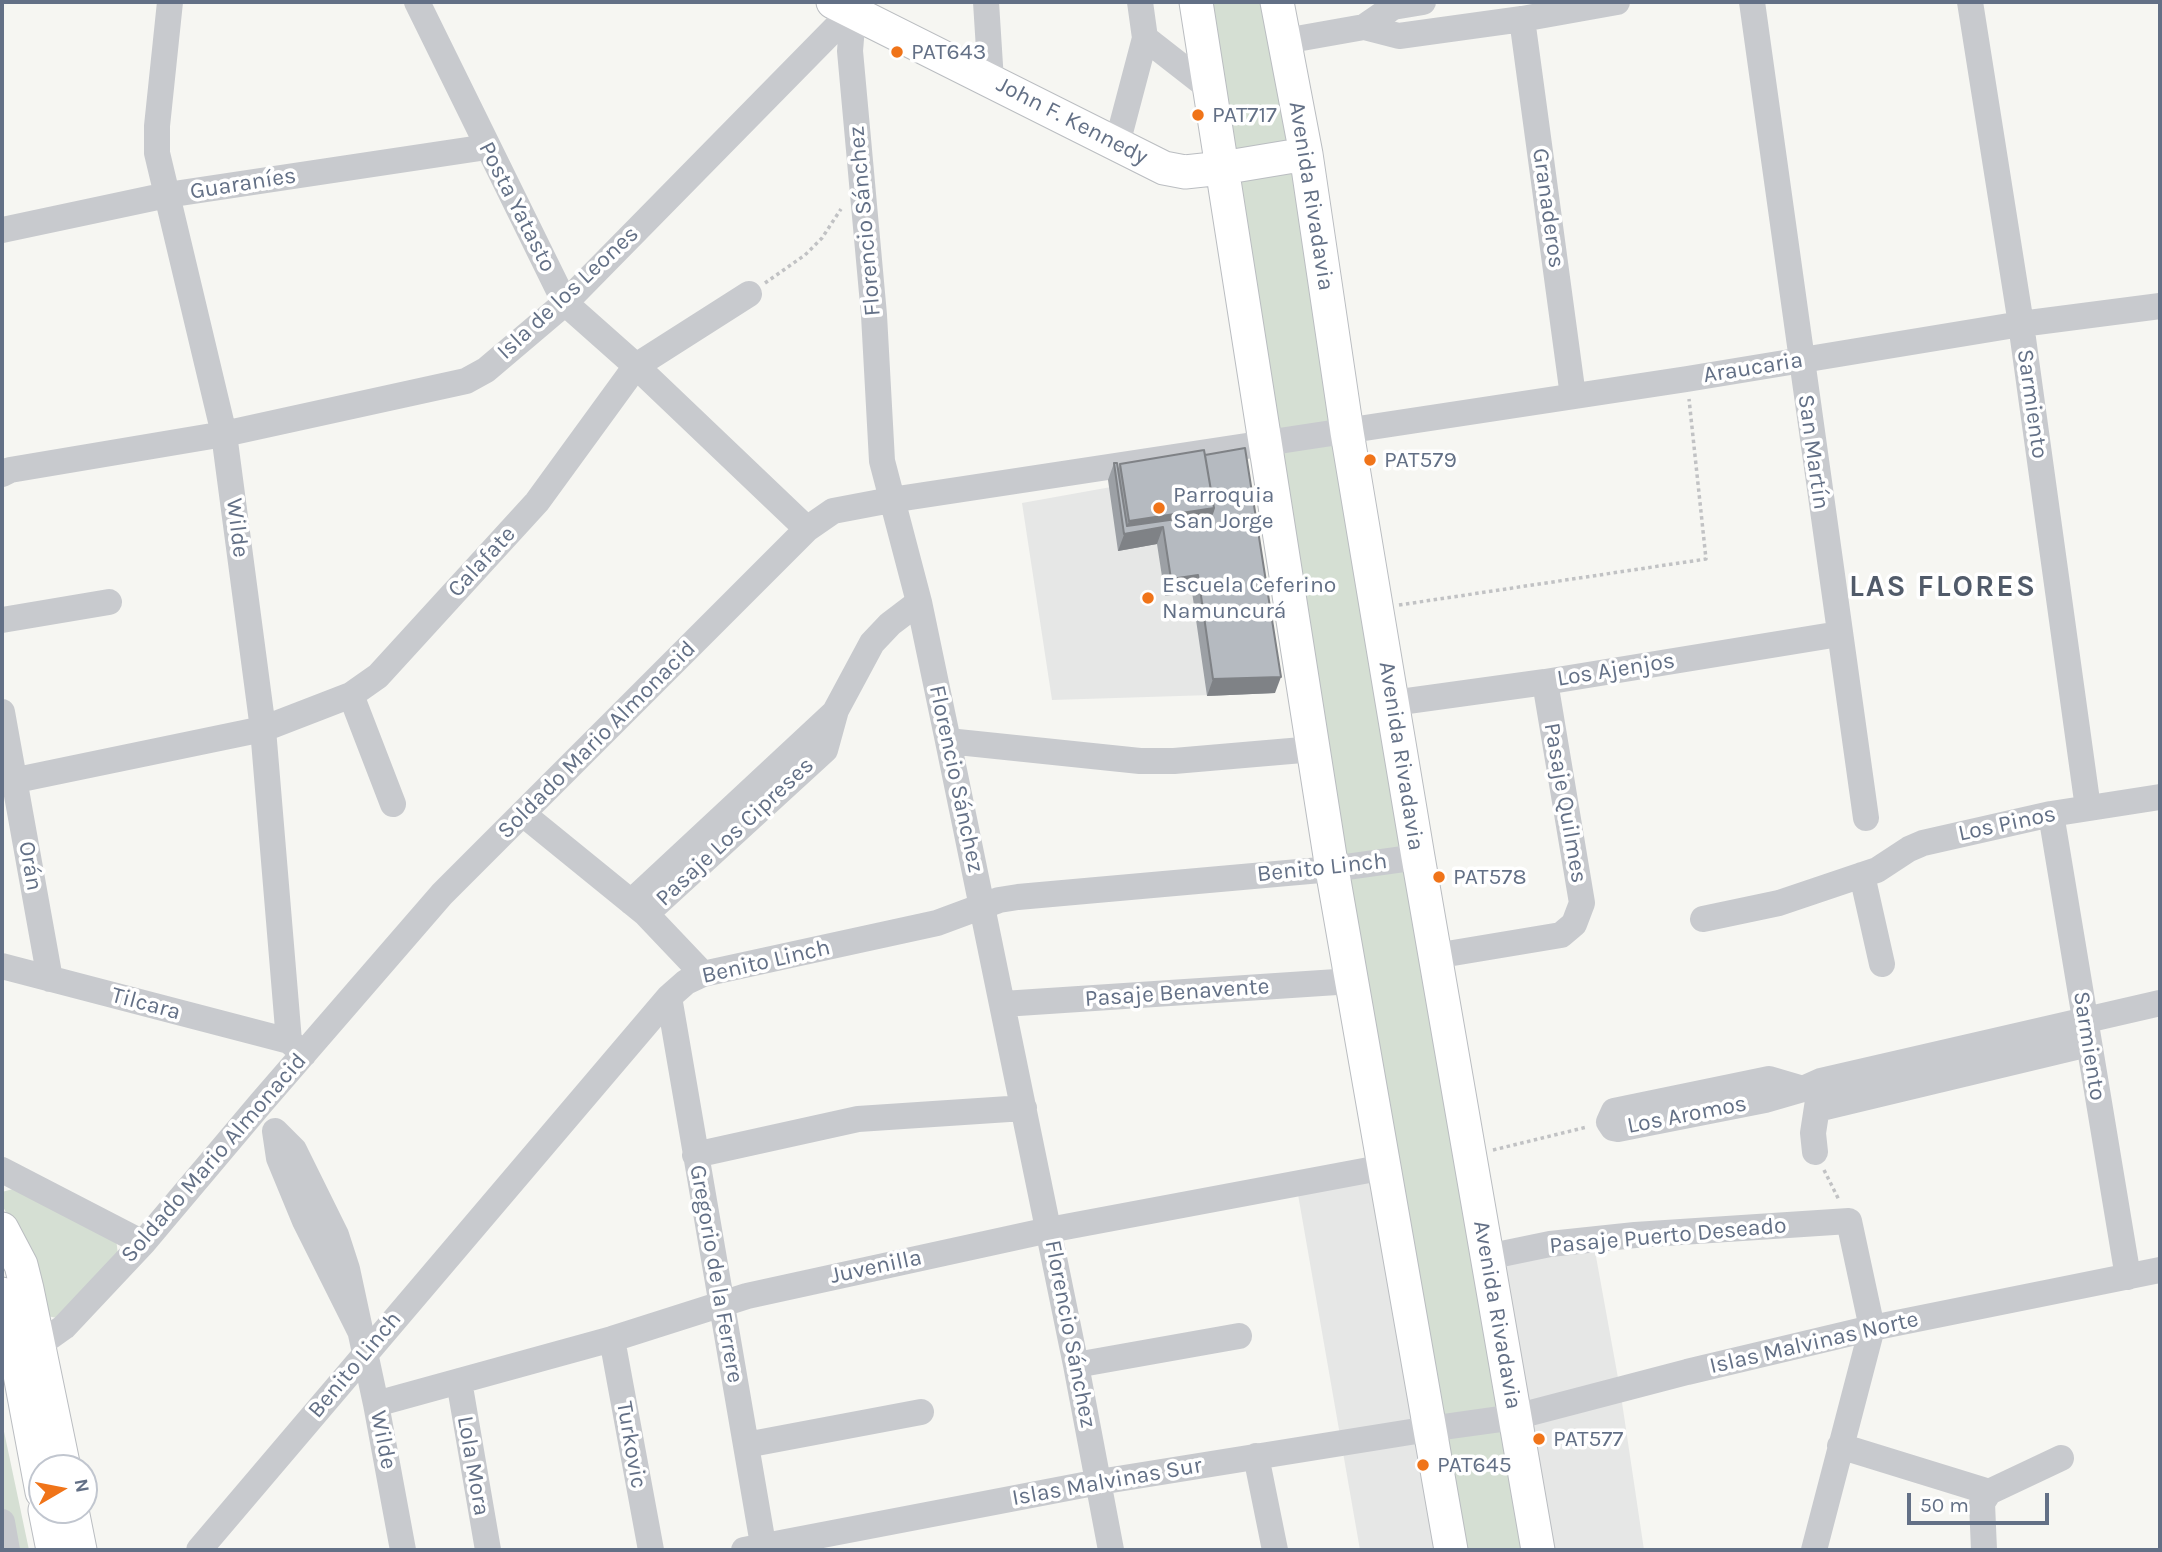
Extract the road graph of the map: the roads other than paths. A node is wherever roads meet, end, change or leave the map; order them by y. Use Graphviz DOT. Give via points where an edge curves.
graph roads {
  1 [pos="170,2"];
  2 [pos="416,2"];
  3 [pos="986,2"];
  4 [pos="1140,2"];
  5 [pos="1196,2"];
  6 [pos="1423,2"];
  7 [pos="1617,2"];
  8 [pos="1752,2"];
  9 [pos="1970,2"];
  10 [pos="846,5"];
  11 [pos="1278,14"];
  12 [pos="1522,19"];
  13 [pos="1364,27"];
  14 [pos="1145,38"];
  15 [pos="991,81"];
  16 [pos="1209,88"];
  17 [pos="1117,144"];
  18 [pos="487,147"];
  19 [pos="1306,154"];
  20 [pos="1222,168"];
  21 [pos="167,195"];
  22 [pos="2,230"];
  23 [pos="749,294"];
  24 [pos="565,303"];
  25 [pos="2160,306"];
  26 [pos="2021,324"];
  27 [pos="1800,360"];
  28 [pos="636,366"];
  29 [pos="1573,396"];
  30 [pos="1347,432"];
  31 [pos="225,435"];
  32 [pos="1266,445"];
  33 [pos="2,474"];
  34 [pos="891,500"];
  35 [pos="807,529"];
  36 [pos="109,602"];
  37 [pos="919,602"];
  38 [pos="2,620"];
  39 [pos="1839,634"];
  40 [pos="1545,682"];
  41 [pos="351,695"];
  42 [pos="1393,703"];
  43 [pos="2,712"];
  44 [pos="263,729"];
  45 [pos="948,741"];
  46 [pos="1314,749"];
  47 [pos="8,782"];
  48 [pos="2160,797"];
  49 [pos="393,804"];
  50 [pos="2088,807"];
  51 [pos="523,814"];
  52 [pos="2051,814"];
  53 [pos="1866,818"];
  54 [pos="1418,858"];
  55 [pos="1332,869"];
  56 [pos="1863,875"];
  57 [pos="982,907"];
  58 [pos="639,908"];
  59 [pos="1703,919"];
  60 [pos="1435,956"];
  61 [pos="1882,964"];
  62 [pos="2,966"];
  63 [pos="704,974"];
  64 [pos="50,979"];
  65 [pos="1352,981"];
  66 [pos="669,997"];
  67 [pos="2160,1003"];
  68 [pos="1003,1004"];
  69 [pos="2086,1031"];
  70 [pos="297,1047"];
  71 [pos="1814,1093"];
  72 [pos="261,1103"];
  73 [pos="1024,1108"];
  74 [pos="1609,1122"];
  75 [pos="1815,1152"];
  76 [pos="695,1155"];
  77 [pos="1385,1167"];
  78 [pos="2,1170"];
  79 [pos="2,1229"];
  80 [pos="1049,1230"];
  81 [pos="143,1243"];
  82 [pos="1487,1257"];
  83 [pos="2160,1270"];
  84 [pos="2128,1277"];
  85 [pos="2,1294"];
  86 [pos="722,1305"];
  87 [pos="1872,1328"];
  88 [pos="1239,1336"];
  89 [pos="612,1339"];
  90 [pos="362,1342"];
  91 [pos="27,1346"];
  92 [pos="1076,1365"];
  93 [pos="459,1381"];
  94 [pos="376,1404"];
  95 [pos="921,1412"];
  96 [pos="1515,1418"];
  97 [pos="1471,1423"];
  98 [pos="1429,1429"];
  99 [pos="746,1445"];
  100 [pos="1840,1446"];
  101 [pos="38,1454"];
  102 [pos="60,1454"];
  103 [pos="1256,1457"];
  104 [pos="2061,1458"];
  105 [pos="1099,1482"];
  106 [pos="1989,1492"];
  107 [pos="2,1522"];
  108 [pos="48,1524"];
  109 [pos="75,1524"];
  110 [pos="197,1549"];
  111 [pos="757,1549"];
  112 [pos="7,1550"];
  113 [pos="53,1550"];
  114 [pos="80,1550"];
  115 [pos="403,1550"];
  116 [pos="488,1550"];
  117 [pos="651,1550"];
  118 [pos="1111,1550"];
  119 [pos="1275,1550"];
  120 [pos="1451,1550"];
  121 [pos="1538,1550"];
  122 [pos="1814,1550"];
  123 [pos="1984,1550"];
  1 -- 21 [label="street, Wilde" via="157,126 157,153"];
  2 -- 18 [label="street, Posta Yatasto"];
  3 -- 15 [label="street"];
  4 -- 14 [label="street"];
  5 -- 16 [label="main road"];
  6 -- 13 [label="street" via="1393,7"];
  7 -- 12 [label="street"];
  8 -- 27 [label="street, San Martín"];
  9 -- 26 [label="street, Sarmiento"];
  10 -- 15 [label="main road, John F. Kennedy"];
  10 -- 24 [label="street, Isla de los Leones"];
  10 -- 34 [label="street, Florencio Sánchez" via="874,315 881,461"];
  11 -- 13 [label="street"];
  11 -- 19 [label="main road, Avenida Rivadavia"];
  12 -- 13 [label="street" via="1399,36"];
  12 -- 29 [label="street, Granaderos"];
  14 -- 16 [label="street"];
  14 -- 17 [label="street"];
  15 -- 17 [label="main road, John F. Kennedy"];
  16 -- 20 [label="main road"];
  17 -- 20 [label="main road, John F. Kennedy" via="1164,168 1185,172"];
  18 -- 21 [label="street, Guaraníes"];
  18 -- 24 [label="street, Posta Yatasto"];
  19 -- 20 [label="main road, John F. Kennedy"];
  19 -- 30 [label="main road, Avenida Rivadavia"];
  20 -- 32 [label="main road"];
  21 -- 22 [label="street, Guaraníes"];
  21 -- 31 [label="street, Wilde"];
  23 -- 28 [label="street, Calafate"];
  24 -- 28 [label="street, Posta Yatasto"];
  24 -- 31 [label="street, Isla de los Leones" via="486,370 466,381"];
  25 -- 26 [label="street, Araucaria"];
  26 -- 27 [label="street, Araucaria"];
  26 -- 50 [label="street, Sarmiento"];
  27 -- 29 [label="street, Araucaria"];
  27 -- 39 [label="street, San Martín"];
  28 -- 35 [label="street, Posta Yatasto"];
  28 -- 41 [label="street, Calafate" via="537,502 378,676"];
  29 -- 30 [label="street, Araucaria"];
  30 -- 32 [label="street, Soldado Mario Almonacid"];
  30 -- 42 [label="main road, Avenida Rivadavia"];
  31 -- 33 [label="street, Isla de los Leones"];
  31 -- 44 [label="street, Wilde"];
  32 -- 34 [label="street, Soldado Mario Almonacid"];
  32 -- 46 [label="main road"];
  34 -- 35 [label="street, Soldado Mario Almonacid" via="833,511"];
  34 -- 37 [label="street, Florencio Sánchez"];
  35 -- 51 [label="street, Soldado Mario Almonacid"];
  36 -- 38 [label="street"];
  37 -- 45 [label="street, Florencio Sánchez"];
  37 -- 58 [label="street, Pasaje Los Cipreses" via="872,643 836,710"];
  39 -- 40 [label="street, Los Ajenjos"];
  39 -- 53 [label="street, San Martín"];
  40 -- 42 [label="street, Los Ajenjos"];
  40 -- 60 [label="street, Pasaje Quilmes" via="1582,903 1574,924 1561,935"];
  41 -- 44 [label="street, Calafate"];
  41 -- 49 [label="street"];
  42 -- 54 [label="main road, Avenida Rivadavia"];
  43 -- 47 [label="street, Orán"];
  44 -- 47 [label="street, Calafate"];
  44 -- 70 [label="street, Wilde"];
  45 -- 46 [label="street" via="1140,761"];
  45 -- 57 [label="street, Florencio Sánchez"];
  46 -- 55 [label="main road"];
  47 -- 64 [label="street, Orán"];
  48 -- 50 [label="street, Los Pinos"];
  50 -- 52 [label="street, Los Pinos"];
  51 -- 58 [label="street"];
  51 -- 70 [label="street, Soldado Mario Almonacid"];
  52 -- 56 [label="street, Los Pinos" via="1923,843"];
  52 -- 69 [label="street, Sarmiento"];
  54 -- 55 [label="street, Benito Linch"];
  54 -- 60 [label="main road, Avenida Rivadavia"];
  55 -- 57 [label="street, Benito Linch" via="1018,897"];
  55 -- 65 [label="main road"];
  56 -- 59 [label="street, Los Pinos" via="1779,903"];
  56 -- 61 [label="street"];
  57 -- 63 [label="street, Benito Linch" via="937,923"];
  57 -- 68 [label="street, Florencio Sánchez"];
  58 -- 63 [label="street"];
  60 -- 82 [label="main road, Avenida Rivadavia"];
  62 -- 64 [label="street, Tilcara"];
  63 -- 66 [label="street, Benito Linch"];
  64 -- 70 [label="street, Tilcara"];
  65 -- 68 [label="street, Pasaje Benavente"];
  65 -- 77 [label="main road"];
  66 -- 76 [label="street, Gregorio de la Ferrere"];
  66 -- 90 [label="street, Benito Linch"];
  67 -- 69 [label="street, Los Aromos"];
  68 -- 73 [label="street, Florencio Sánchez"];
  69 -- 71 [label="street, Los Aromos"];
  69 -- 84 [label="street, Sarmiento"];
  70 -- 72 [label="street, Soldado Mario Almonacid"];
  71 -- 74 [label="street, Los Aromos" via="1769,1079 1614,1111"];
  71 -- 75 [label="street"];
  72 -- 81 [label="street, Soldado Mario Almonacid"];
  72 -- 90 [label="street, Wilde" via="275,1131 294,1150 336,1235"];
  73 -- 76 [label="street" via="858,1119"];
  73 -- 80 [label="street, Florencio Sánchez"];
  76 -- 86 [label="street, Gregorio de la Ferrere"];
  77 -- 80 [label="street, Juvenilla"];
  77 -- 98 [label="main road"];
  78 -- 81 [label="street"];
  79 -- 91 [label="main road" via="21,1265"];
  80 -- 86 [label="street, Juvenilla"];
  80 -- 92 [label="street, Florencio Sánchez"];
  81 -- 91 [label="street, Soldado Mario Almonacid" via="64,1327"];
  82 -- 87 [label="street, Pasaje Puerto Deseado" via="1550,1244 1635,1235 1849,1221"];
  82 -- 96 [label="main road, Avenida Rivadavia"];
  83 -- 84 [label="street, Islas Malvinas Norte"];
  84 -- 87 [label="street, Islas Malvinas Norte"];
  85 -- 91 [label="main road"];
  86 -- 89 [label="street, Juvenilla"];
  86 -- 99 [label="street, Gregorio de la Ferrere"];
  87 -- 96 [label="street, Islas Malvinas Norte"];
  87 -- 100 [label="street"];
  88 -- 92 [label="street"];
  89 -- 93 [label="street, Juvenilla"];
  89 -- 117 [label="street, Turkovic"];
  90 -- 94 [label="street, Wilde"];
  90 -- 110 [label="street, Benito Linch"];
  91 -- 101 [label="main road"];
  91 -- 102 [label="main road"];
  92 -- 105 [label="street, Florencio Sánchez"];
  93 -- 94 [label="street, Juvenilla"];
  93 -- 116 [label="street, Lola Mora"];
  94 -- 115 [label="street, Wilde"];
  95 -- 99 [label="street"];
  96 -- 97 [label="street, Islas Malvinas Norte"];
  96 -- 121 [label="main road, Avenida Rivadavia"];
  97 -- 98 [label="street, Islas Malvinas Sur"];
  98 -- 103 [label="street, Islas Malvinas Sur"];
  98 -- 120 [label="main road"];
  99 -- 111 [label="street, Gregorio de la Ferrere"];
  100 -- 106 [label="street"];
  100 -- 122 [label="street"];
  103 -- 105 [label="street, Islas Malvinas Sur"];
  103 -- 119 [label="street"];
  104 -- 106 [label="street"];
  105 -- 111 [label="street, Islas Malvinas Sur"];
  105 -- 118 [label="street, Florencio Sánchez"];
  106 -- 123 [label="street" via="1982,1503"];
  107 -- 112 [label="street"];
  108 -- 113 [label="main road"];
  109 -- 114 [label="main road"];
}
